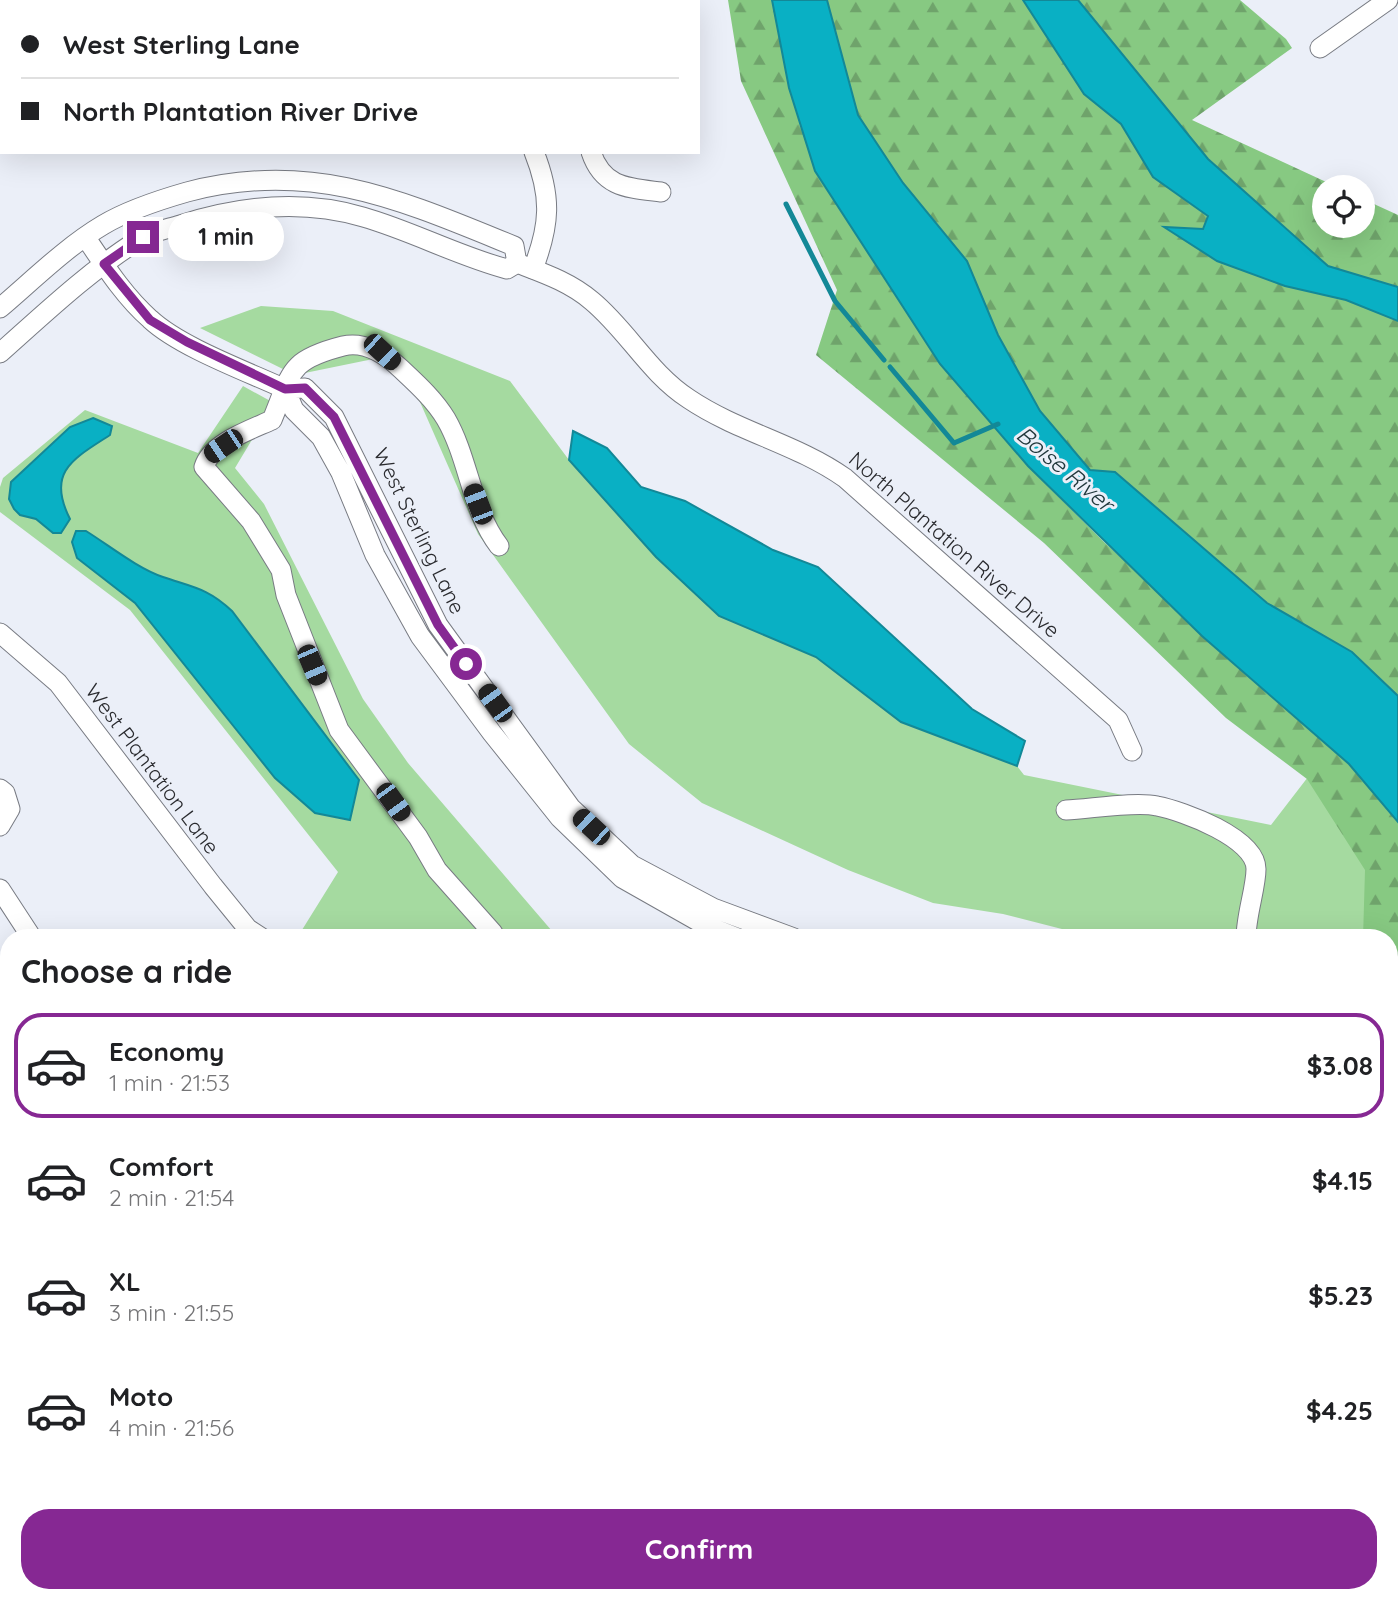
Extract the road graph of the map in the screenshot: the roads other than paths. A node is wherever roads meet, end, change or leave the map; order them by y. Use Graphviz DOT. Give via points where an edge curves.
graph roads {
  1 [pos="1388,0"];
  2 [pos="1359,8"];
  3 [pos="1320,48"];
  4 [pos="535,154"];
  5 [pos="592,154"];
  6 [pos="661,192"];
  7 [pos="86,238"];
  8 [pos="104,264"];
  9 [pos="525,266"];
  10 [pos="0,308"];
  11 [pos="0,353"];
  12 [pos="285,389"];
  13 [pos="499,546"];
  14 [pos="0,633"];
  15 [pos="1132,751"];
  16 [pos="0,789"];
  17 [pos="1066,810"];
  18 [pos="0,825"];
  19 [pos="0,889"];
  20 [pos="26,929"];
  21 [pos="248,929"];
  22 [pos="489,929"];
  23 [pos="715,929"];
  24 [pos="770,929"];
  25 [pos="1247,929"];
  1 -- 2 [label="street"];
  2 -- 3 [label="street"];
  4 -- 9 [label="street" via="544,182 548,222"];
  5 -- 6 [label="street" via="601,174 622,187"];
  7 -- 8 [label="street, West Sterling Lane"];
  7 -- 9 [label="street, North Plantation River Drive" via="165,198 218,184 279,178 341,185 409,203 514,246"];
  7 -- 10 [label="street, North Plantation River Drive"];
  8 -- 9 [label="street, North Plantation River Drive" via="143,237 214,214 257,206 308,207 362,217 478,261 507,269"];
  8 -- 11 [label="street, North Plantation River Drive"];
  8 -- 12 [label="street, West Sterling Lane" via="150,320"];
  9 -- 15 [label="street, North Plantation River Drive" via="564,282 595,303 646,362 689,399 810,455 845,478 1118,720"];
  12 -- 13 [label="street" via="295,366 319,352 348,345 382,352 425,391 446,420 487,530"];
  12 -- 22 [label="street" via="272,420 207,457 204,467 251,521 281,570 286,595 339,730 437,870"];
  12 -- 23 [label="street" via="293,410 328,449 375,555 420,636 492,733 560,818 622,878"];
  12 -- 24 [label="street, West Sterling Lane" via="305,388 334,417 438,625 571,808 632,865 713,908"];
  14 -- 21 [label="street, West Plantation Lane" via="58,683"];
  16 -- 18 [label="street" via="10,809"];
  17 -- 25 [label="street" via="1157,805 1227,832 1250,851 1256,869"];
  19 -- 20 [label="street"];
}
